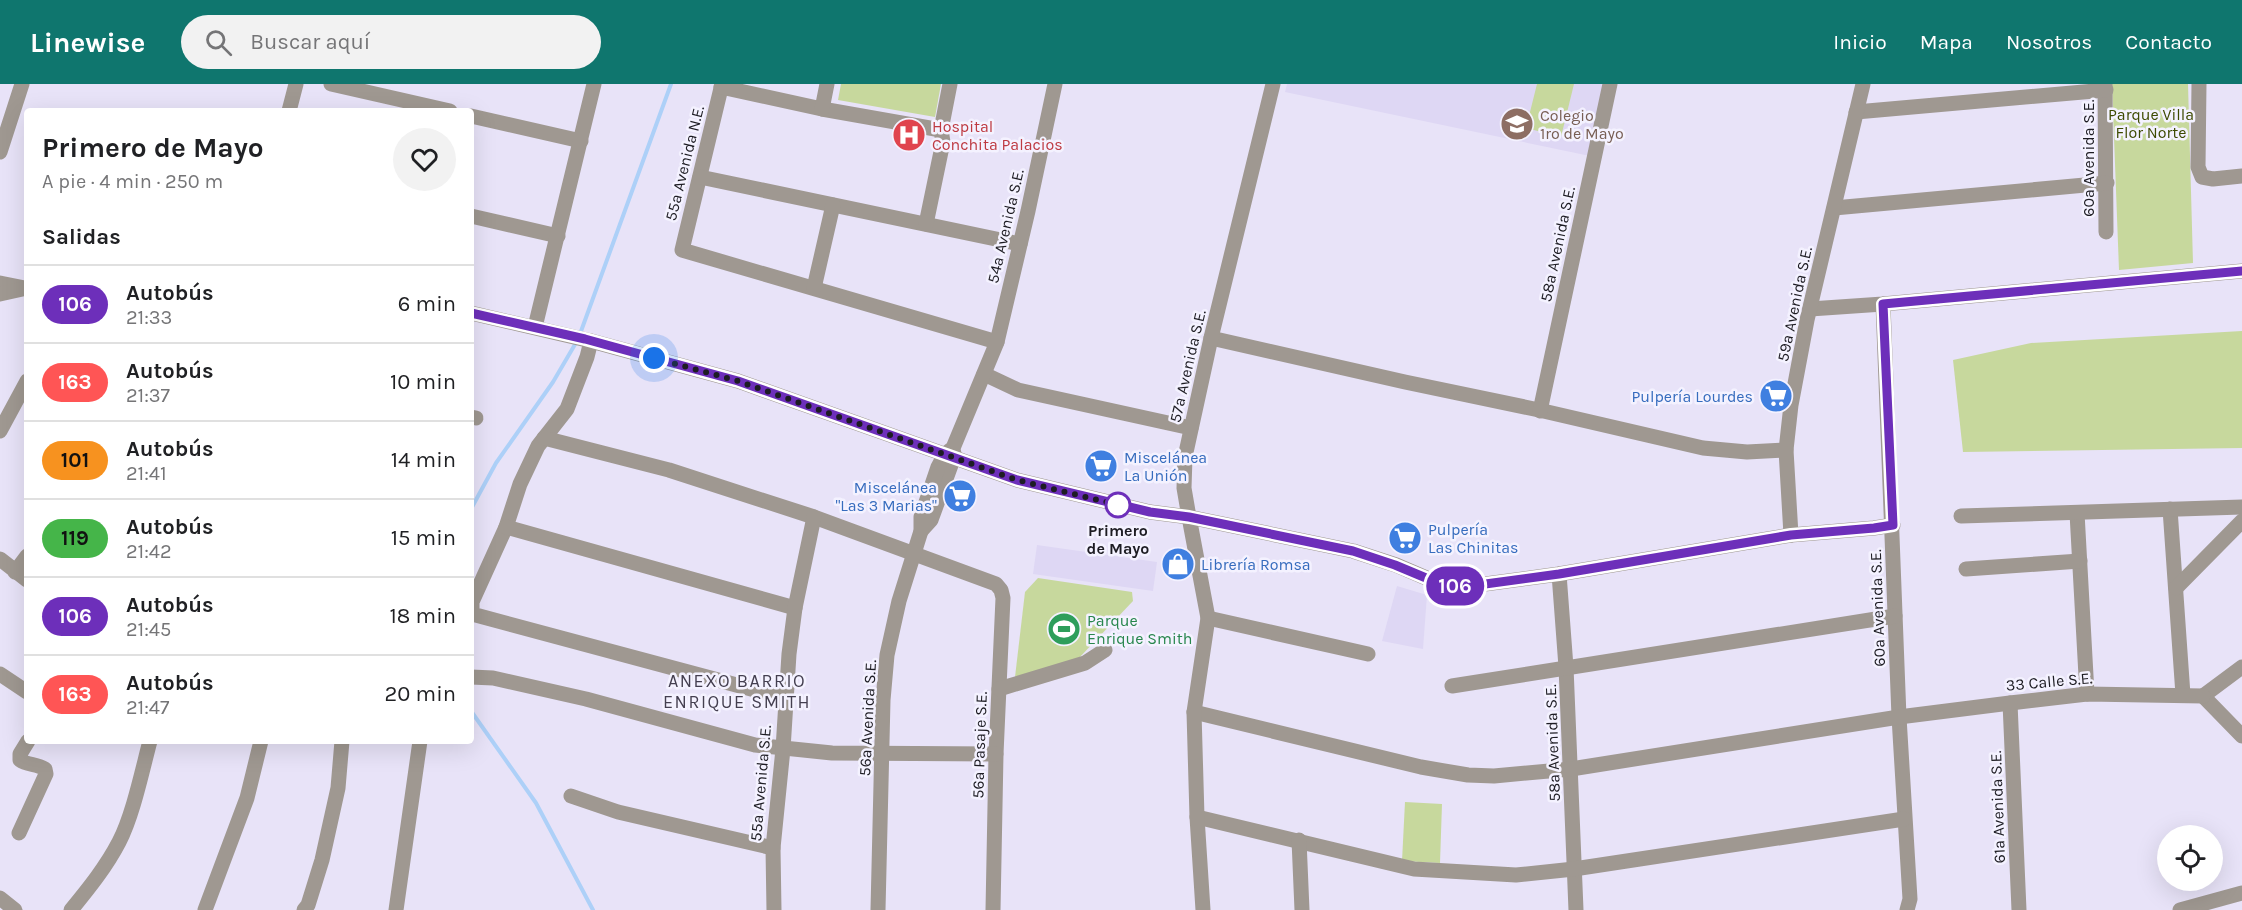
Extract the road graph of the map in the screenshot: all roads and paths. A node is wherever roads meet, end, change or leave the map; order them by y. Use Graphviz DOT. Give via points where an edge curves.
graph roads {
  1 [pos="22,84"];
  2 [pos="296,84"];
  3 [pos="331,84"];
  4 [pos="594,84"];
  5 [pos="827,84"];
  6 [pos="950,84"];
  7 [pos="1055,84"];
  8 [pos="1273,84"];
  9 [pos="1610,84"];
  10 [pos="1863,84"];
  11 [pos="2199,84"];
  12 [pos="722,86"];
  13 [pos="2105,87"];
  14 [pos="290,108"];
  15 [pos="437,108"];
  16 [pos="822,109"];
  17 [pos="1856,112"];
  18 [pos="474,117"];
  19 [pos="941,130"];
  20 [pos="581,141"];
  21 [pos="0,152"];
  22 [pos="2242,176"];
  23 [pos="700,177"];
  24 [pos="2107,183"];
  25 [pos="833,205"];
  26 [pos="1834,208"];
  27 [pos="474,217"];
  28 [pos="926,224"];
  29 [pos="2106,232"];
  30 [pos="558,236"];
  31 [pos="1020,244"];
  32 [pos="2242,271"];
  33 [pos="0,283"];
  34 [pos="24,288"];
  35 [pos="24,288"];
  36 [pos="814,288"];
  37 [pos="0,294"];
  38 [pos="1883,304"];
  39 [pos="1810,309"];
  40 [pos="474,314"];
  41 [pos="535,327"];
  42 [pos="1211,338"];
  43 [pos="582,339"];
  44 [pos="997,342"];
  45 [pos="984,374"];
  46 [pos="24,387"];
  47 [pos="1540,411"];
  48 [pos="1191,428"];
  49 [pos="0,431"];
  50 [pos="544,438"];
  51 [pos="1786,450"];
  52 [pos="951,453"];
  53 [pos="2242,507"];
  54 [pos="2170,509"];
  55 [pos="2076,513"];
  56 [pos="1961,516"];
  57 [pos="814,517"];
  58 [pos="1189,517"];
  59 [pos="2242,521"];
  60 [pos="1893,525"];
  61 [pos="506,527"];
  62 [pos="1791,535"];
  63 [pos="915,554"];
  64 [pos="0,559"];
  65 [pos="2080,561"];
  66 [pos="1966,569"];
  67 [pos="1559,574"];
  68 [pos="21,576"];
  69 [pos="2176,588"];
  70 [pos="474,598"];
  71 [pos="795,608"];
  72 [pos="474,615"];
  73 [pos="1895,616"];
  74 [pos="1208,618"];
  75 [pos="1105,650"];
  76 [pos="1368,654"];
  77 [pos="1566,667"];
  78 [pos="2242,667"];
  79 [pos="0,674"];
  80 [pos="474,677"];
  81 [pos="1452,686"];
  82 [pos="999,689"];
  83 [pos="24,690"];
  84 [pos="2087,694"];
  85 [pos="2183,695"];
  86 [pos="2203,696"];
  87 [pos="785,698"];
  88 [pos="2010,703"];
  89 [pos="1194,712"];
  90 [pos="1899,717"];
  91 [pos="2242,736"];
  92 [pos="26,744"];
  93 [pos="149,744"];
  94 [pos="260,744"];
  95 [pos="342,744"];
  96 [pos="420,744"];
  97 [pos="783,749"];
  98 [pos="882,753"];
  99 [pos="996,754"];
  100 [pos="1571,769"];
  101 [pos="571,796"];
  102 [pos="1197,817"];
  103 [pos="1904,819"];
  104 [pos="20,832"];
  105 [pos="1299,840"];
  106 [pos="773,848"];
  107 [pos="1574,869"];
  108 [pos="2242,893"];
  109 [pos="0,898"];
  110 [pos="15,910"];
  111 [pos="71,910"];
  112 [pos="205,910"];
  113 [pos="304,910"];
  114 [pos="396,910"];
  115 [pos="774,910"];
  116 [pos="878,910"];
  117 [pos="993,910"];
  118 [pos="1203,910"];
  119 [pos="1302,910"];
  120 [pos="1576,910"];
  121 [pos="1907,910"];
  122 [pos="2019,910"];
  123 [pos="2180,910"];
  1 -- 21 [label="street"];
  2 -- 14 [label="street"];
  3 -- 15 [label="street"];
  4 -- 20 [label="street"];
  5 -- 16 [label="street"];
  6 -- 19 [label="street"];
  7 -- 31 [label="street, 54a Avenida S.E."];
  8 -- 42 [label="street, 57a Avenida S.E."];
  9 -- 47 [label="street, 58a Avenida S.E."];
  10 -- 17 [label="street, 59a Avenida S.E."];
  11 -- 22 [label="street" via="2198,167 2202,177"];
  12 -- 16 [label="street"];
  12 -- 23 [label="street, 55a Avenida N.E."];
  13 -- 17 [label="street"];
  13 -- 24 [label="street, 60a Avenida S.E."];
  16 -- 19 [label="street"];
  17 -- 26 [label="street, 59a Avenida S.E."];
  18 -- 20 [label="street"];
  19 -- 28 [label="street" via="943,142"];
  20 -- 30 [label="street"];
  23 -- 25 [label="street"];
  23 -- 36 [label="street, 55a Avenida N.E." via="682,250"];
  24 -- 26 [label="street"];
  24 -- 29 [label="street, 60a Avenida S.E."];
  25 -- 28 [label="street"];
  25 -- 36 [label="street"];
  26 -- 39 [label="street, 59a Avenida S.E."];
  27 -- 30 [label="street"];
  28 -- 31 [label="street"];
  30 -- 41 [label="street"];
  31 -- 44 [label="street, 54a Avenida S.E."];
  32 -- 38 [label="street"];
  33 -- 34 [label="street"];
  35 -- 37 [label="street"];
  36 -- 44 [label="street"];
  38 -- 39 [label="street"];
  38 -- 60 [label="street, 60a Avenida S.E."];
  39 -- 51 [label="street, 59a Avenida S.E."];
  40 -- 41 [label="street"];
  41 -- 43 [label="street"];
  42 -- 47 [label="street"];
  42 -- 48 [label="street, 57a Avenida S.E."];
  43 -- 50 [label="street" via="587,357 567,409"];
  43 -- 52 [label="street" via="738,381"];
  44 -- 45 [label="street, 54a Avenida S.E."];
  45 -- 48 [label="street" via="1018,390"];
  45 -- 52 [label="street, 56a Avenida S.E."];
  46 -- 49 [label="street"];
  47 -- 51 [label="street" via="1703,448"];
  48 -- 58 [label="street, 57a Avenida S.E." via="1184,488"];
  50 -- 57 [label="street" via="669,470"];
  50 -- 61 [label="street" via="520,484"];
  51 -- 62 [label="street, 59a Avenida S.E."];
  52 -- 58 [label="street" via="1017,480 1140,510"];
  52 -- 63 [label="street, 56a Avenida S.E." via="931,520 921,531"];
  53 -- 54 [label="street"];
  54 -- 55 [label="street"];
  54 -- 69 [label="street"];
  55 -- 56 [label="street"];
  55 -- 65 [label="street"];
  57 -- 63 [label="street"];
  57 -- 71 [label="street, 55a Avenida S.E."];
  58 -- 67 [label="street" via="1353,551 1438,583 1463,587"];
  58 -- 74 [label="street, 57a Avenida S.E."];
  59 -- 69 [label="street"];
  60 -- 62 [label="street"];
  60 -- 73 [label="street, 60a Avenida S.E."];
  61 -- 70 [label="street"];
  61 -- 71 [label="street"];
  62 -- 67 [label="street"];
  63 -- 82 [label="street, 56a Pasaje S.E." via="996,584 1001,590"];
  63 -- 98 [label="street, 56a Avenida S.E." via="887,655"];
  64 -- 68 [label="street"];
  65 -- 66 [label="street"];
  65 -- 84 [label="street"];
  67 -- 77 [label="street, 58a Avenida S.E."];
  69 -- 85 [label="street"];
  71 -- 87 [label="street, 55a Avenida S.E."];
  72 -- 87 [label="street"];
  73 -- 77 [label="street"];
  73 -- 90 [label="street, 60a Avenida S.E."];
  74 -- 76 [label="street"];
  74 -- 89 [label="street, 57a Avenida S.E."];
  75 -- 82 [label="street" via="1085,663"];
  77 -- 81 [label="street"];
  77 -- 100 [label="street, 58a Avenida S.E."];
  78 -- 86 [label="street"];
  79 -- 83 [label="street"];
  80 -- 97 [label="street" via="586,699 754,745"];
  82 -- 99 [label="street, 56a Pasaje S.E."];
  84 -- 85 [label="street, 33 Calle S.E."];
  84 -- 88 [label="street, 33 Calle S.E."];
  85 -- 86 [label="street, 33 Calle S.E."];
  86 -- 91 [label="street"];
  87 -- 97 [label="street, 55a Avenida S.E."];
  88 -- 90 [label="street, 33 Calle S.E."];
  88 -- 122 [label="street, 61a Avenida S.E."];
  89 -- 100 [label="street, 33 Calle S.E." via="1468,775"];
  89 -- 102 [label="street, 57a Avenida S.E."];
  90 -- 100 [label="street, 33 Calle S.E."];
  90 -- 103 [label="street, 60a Avenida S.E."];
  92 -- 104 [label="street" via="20,760 41,766 46,774"];
  93 -- 111 [label="street" via="120,841"];
  94 -- 112 [label="street" via="247,798"];
  95 -- 113 [label="street" via="336,799 322,860"];
  96 -- 114 [label="street"];
  97 -- 98 [label="street"];
  97 -- 106 [label="street, 55a Avenida S.E."];
  98 -- 99 [label="street"];
  98 -- 116 [label="street, 56a Avenida S.E."];
  99 -- 117 [label="street, 56a Pasaje S.E."];
  100 -- 107 [label="street, 58a Avenida S.E."];
  101 -- 106 [label="street" via="618,812"];
  102 -- 105 [label="street"];
  102 -- 118 [label="street, 57a Avenida S.E."];
  103 -- 107 [label="street"];
  103 -- 121 [label="street, 60a Avenida S.E." via="1910,899"];
  105 -- 107 [label="street" via="1414,869 1516,875"];
  105 -- 119 [label="street"];
  106 -- 115 [label="street, 55a Avenida S.E."];
  107 -- 120 [label="street, 58a Avenida S.E."];
  108 -- 123 [label="street"];
  109 -- 110 [label="street"];
}
